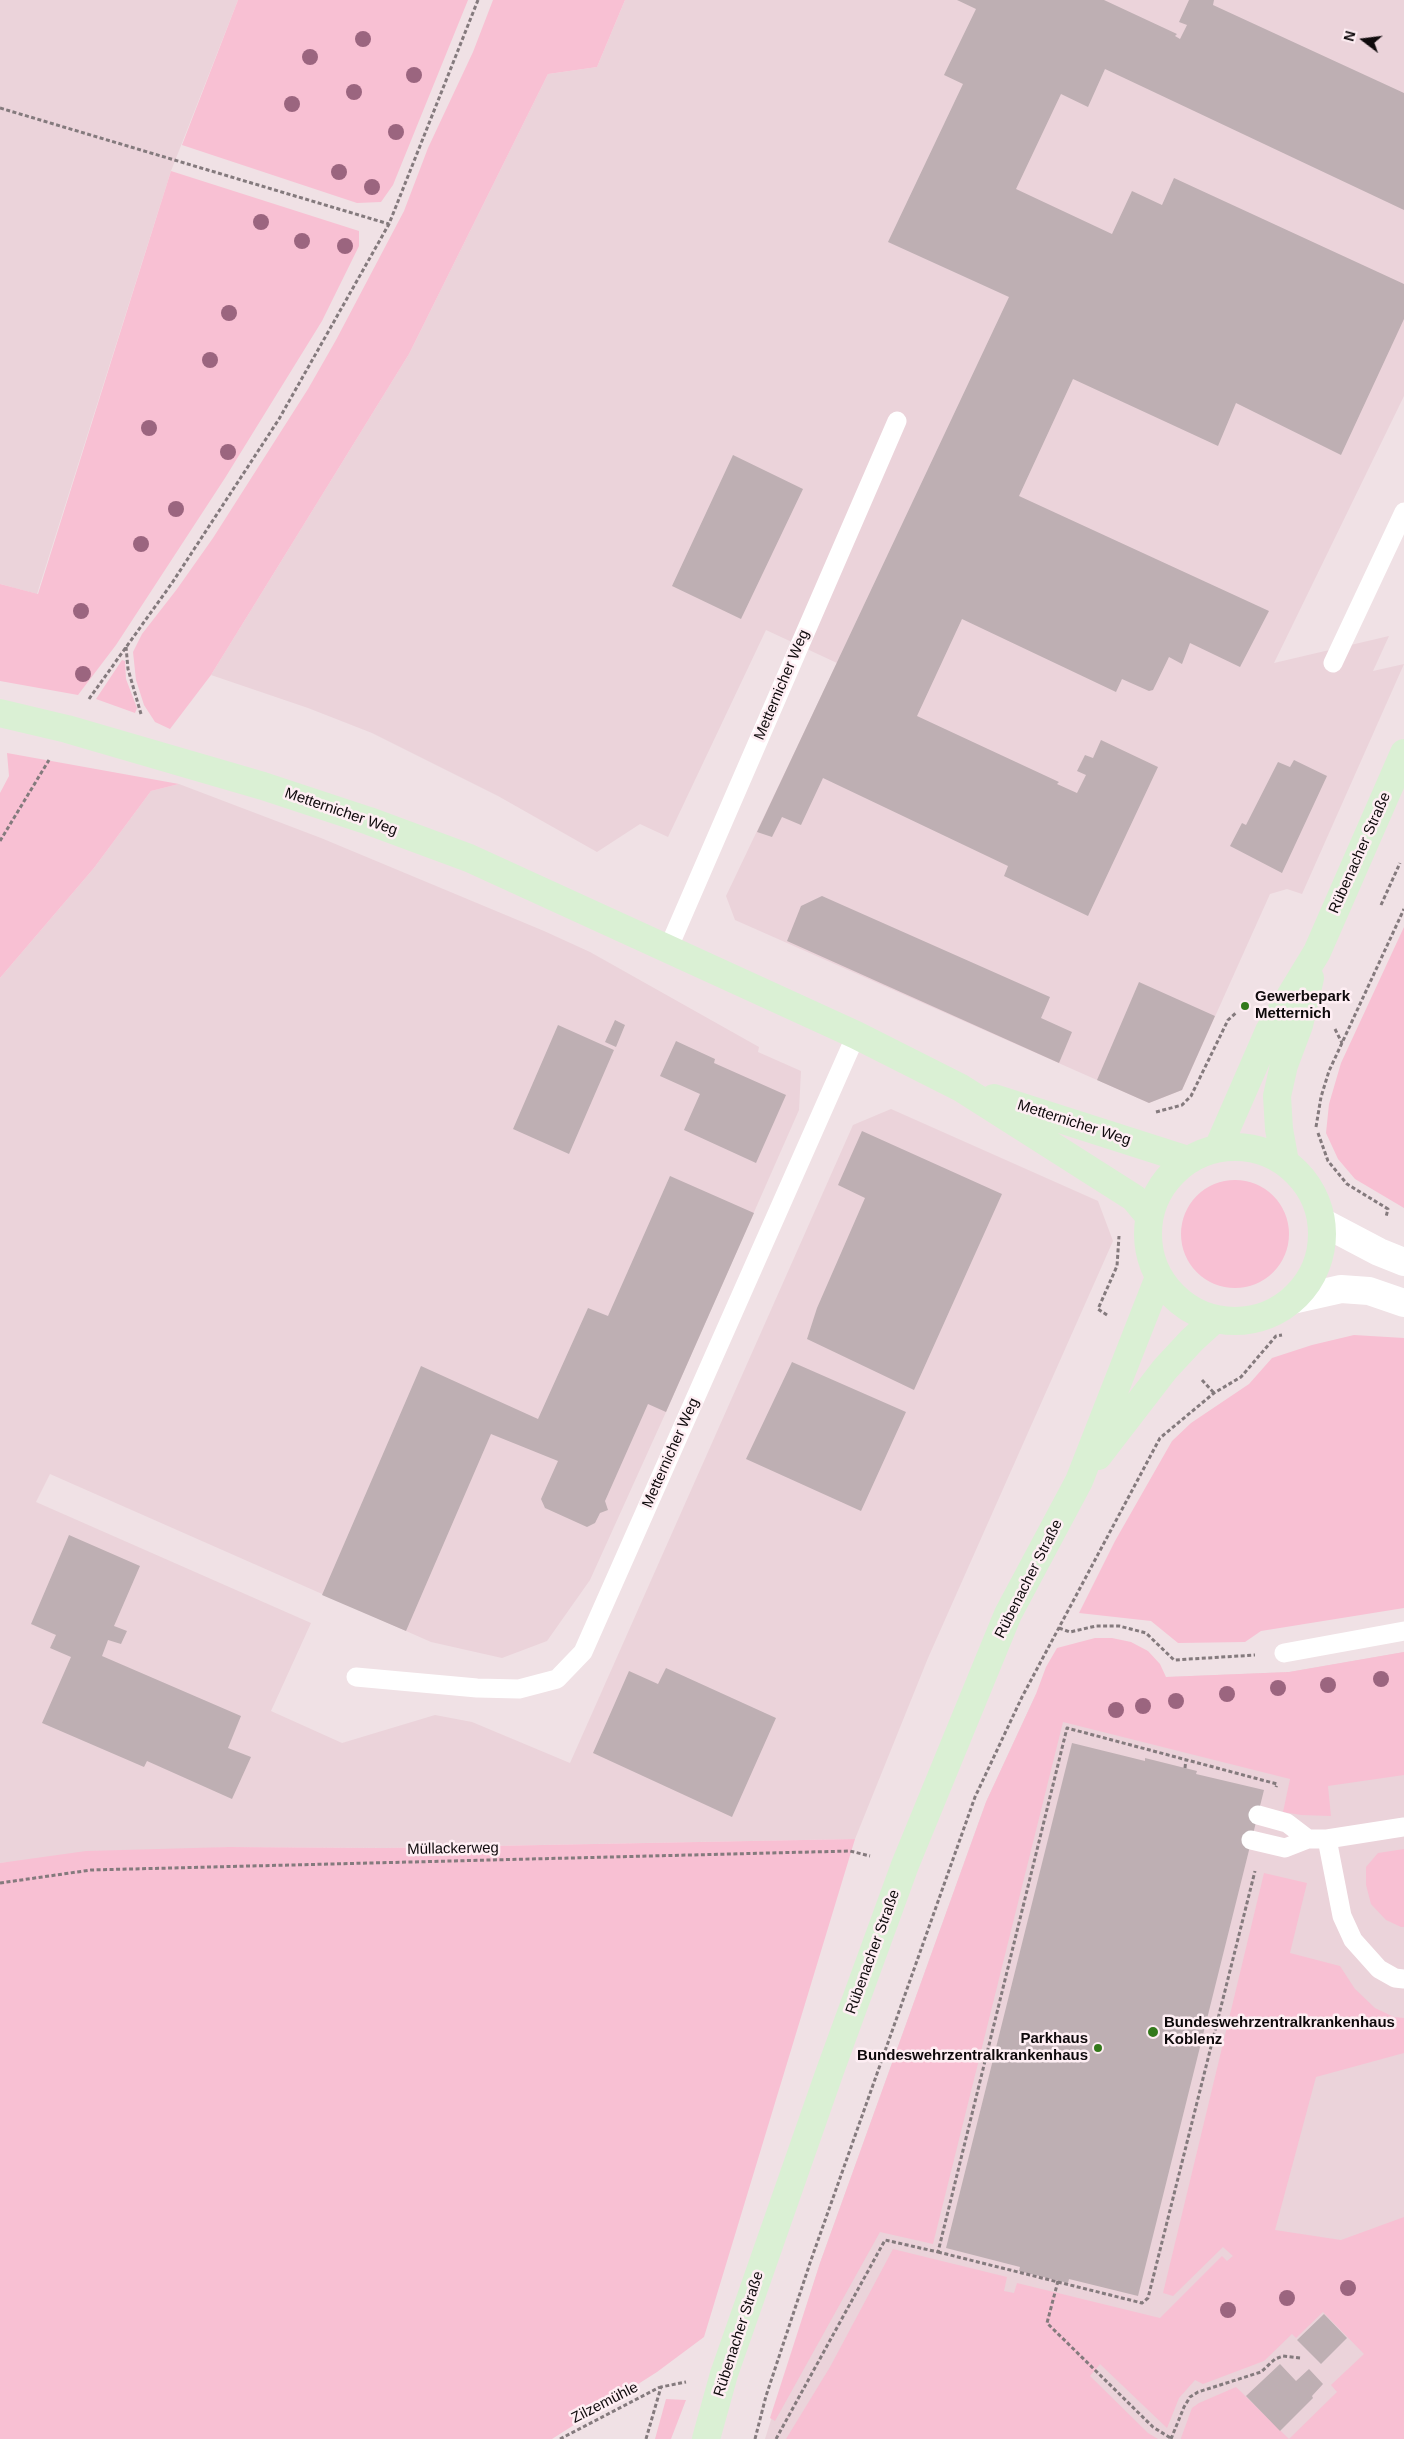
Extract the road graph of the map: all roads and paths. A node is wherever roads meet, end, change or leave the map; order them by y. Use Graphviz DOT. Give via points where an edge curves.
graph roads {
  1 [pos="478,0"];
  2 [pos="0,108"];
  3 [pos="389,224"];
  4 [pos="897,421"];
  5 [pos="1404,512"];
  6 [pos="126,647"];
  7 [pos="1333,663"];
  8 [pos="0,713"];
  9 [pos="67,729"];
  10 [pos="131,748"];
  11 [pos="1404,753"];
  12 [pos="0,841"];
  13 [pos="1400,863"];
  14 [pos="1381,905"];
  15 [pos="1404,909"];
  16 [pos="668,949"];
  17 [pos="1316,952"];
  18 [pos="1239,1011"];
  19 [pos="856,1035"];
  20 [pos="961,1088"];
  21 [pos="1153,1112"];
  22 [pos="1218,1148"];
  23 [pos="1188,1160"];
  24 [pos="1286,1162"];
  25 [pos="1149,1216"];
  26 [pos="1322,1222"];
  27 [pos="1384,1225"];
  28 [pos="1404,1262"];
  29 [pos="1117,1266"];
  30 [pos="1159,1277"];
  31 [pos="1292,1300"];
  32 [pos="1404,1303"];
  33 [pos="1112,1317"];
  34 [pos="1215,1319"];
  35 [pos="1286,1334"];
  36 [pos="1079,1481"];
  37 [pos="1059,1628"];
  38 [pos="1404,1631"];
  39 [pos="1284,1653"];
  40 [pos="356,1677"];
  41 [pos="1186,1760"];
  42 [pos="1185,1768"];
  43 [pos="1263,1816"];
  44 [pos="1404,1827"];
  45 [pos="1308,1839"];
  46 [pos="1327,1839"];
  47 [pos="1256,1842"];
  48 [pos="905,1865"];
  49 [pos="0,1883"];
  50 [pos="1404,1979"];
  51 [pos="938,2252"];
  52 [pos="1058,2281"];
  53 [pos="1302,2358"];
  54 [pos="724,2374"];
  55 [pos="661,2387"];
  56 [pos="560,2439"];
  57 [pos="646,2439"];
  58 [pos="706,2439"];
  59 [pos="755,2439"];
  60 [pos="776,2439"];
  61 [pos="1172,2439"];
  1 -- 3 [label="path"];
  2 -- 3 [label="path"];
  3 -- 6 [label="path" via="279,419 172,583"];
  4 -- 16 [label="lane, Metternicher Weg"];
  5 -- 7 [label="lane"];
  6 -- 9 [label="path"];
  6 -- 10 [label="path" via="128,669 141,711"];
  8 -- 9 [label="main road, Metternicher Weg"];
  9 -- 10 [label="main road, Metternicher Weg"];
  9 -- 12 [label="path"];
  10 -- 16 [label="main road, Metternicher Weg" via="281,792 469,858"];
  11 -- 17 [label="main road, Rübenacher Straße"];
  13 -- 14 [label="path"];
  15 -- 27 [label="path" via="1329,1071 1316,1129 1328,1161 1347,1184 1388,1209"];
  16 -- 19 [label="main road, Metternicher Weg"];
  17 -- 22 [label="main road, Rübenacher Straße" via="1269,1031"];
  17 -- 24 [label="main road, Rübenacher Straße" via="1277,1096"];
  18 -- 21 [label="path" via="1228,1020 1191,1096 1182,1106"];
  19 -- 20 [label="main road, Metternicher Weg"];
  19 -- 40 [label="lane, Metternicher Weg" via="583,1652 557,1680 519,1688 477,1688"];
  20 -- 23 [label="main road, Metternicher Weg"];
  20 -- 25 [label="main road, Metternicher Weg" via="1134,1198"];
  22 -- 23 [label="main road"];
  22 -- 24 [label="main road" via="1241,1147 1265,1152"];
  23 -- 25 [label="main road" via="1157,1194"];
  24 -- 26 [label="main road" via="1316,1199"];
  25 -- 30 [label="main road" via="1151,1259"];
  26 -- 28 [label="street"];
  26 -- 31 [label="main road" via="1321,1251 1311,1278"];
  29 -- 33 [label="path" via="1098,1309"];
  30 -- 34 [label="main road" via="1174,1297"];
  30 -- 36 [label="main road, Rübenacher Straße"];
  31 -- 32 [label="street" via="1341,1289 1369,1291"];
  31 -- 34 [label="main road" via="1270,1316 1253,1321"];
  34 -- 36 [label="main road, Rübenacher Straße" via="1165,1369"];
  35 -- 37 [label="path" via="1276,1336 1241,1377 1214,1392 1160,1438"];
  36 -- 48 [label="main road, Rübenacher Straße" via="1008,1614"];
  37 -- 39 [label="path" via="1070,1632 1096,1626 1118,1626 1146,1633 1174,1660"];
  37 -- 59 [label="path" via="975,1797 811,2260"];
  38 -- 39 [label="lane"];
  41 -- 42 [label="path"];
  41 -- 43 [label="path" via="1277,1784"];
  41 -- 51 [label="path" via="1067,1728"];
  43 -- 45 [label="lane" via="1287,1823"];
  44 -- 46 [label="lane"];
  45 -- 46 [label="lane"];
  45 -- 47 [label="lane" via="1285,1848"];
  46 -- 50 [label="lane" via="1342,1916 1353,1940 1379,1969"];
  47 -- 52 [label="path" via="1148,2298 1142,2303"];
  48 -- 49 [label="path, Müllackerweg" via="850,1851 92,1870"];
  48 -- 54 [label="main road, Rübenacher Straße"];
  51 -- 52 [label="path"];
  51 -- 60 [label="path" via="885,2240"];
  52 -- 61 [label="path" via="1048,2323 1149,2423"];
  53 -- 61 [label="path" via="1283,2356 1261,2372 1198,2392 1184,2407"];
  54 -- 55 [label="path, Zilzemühle"];
  54 -- 58 [label="main road, Rübenacher Straße"];
  55 -- 56 [label="path, Zilzemühle"];
  55 -- 57 [label="path"];
}
